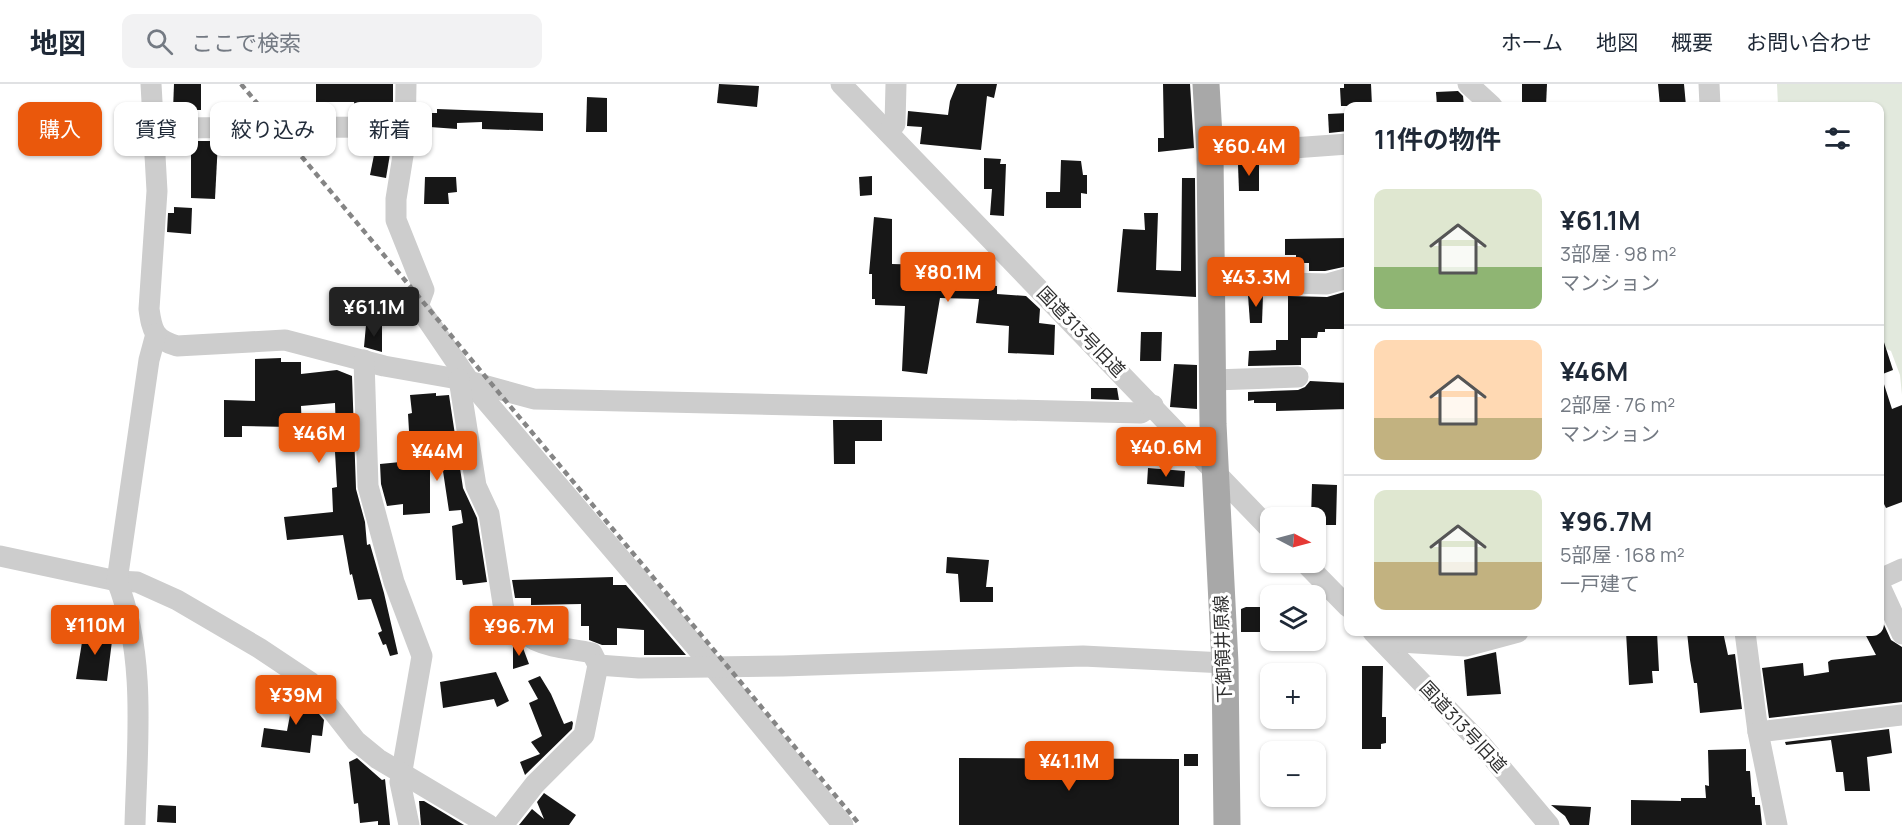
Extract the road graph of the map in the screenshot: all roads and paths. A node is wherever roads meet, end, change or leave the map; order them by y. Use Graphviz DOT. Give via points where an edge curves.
graph roads {
  1 [pos="151,84"];
  2 [pos="406,84"];
  3 [pos="841,84"];
  4 [pos="896,84"];
  5 [pos="1206,84"];
  6 [pos="1468,84"];
  7 [pos="1709,84"];
  8 [pos="153,102"];
  9 [pos="406,102"];
  10 [pos="1488,102"];
  11 [pos="1710,102"];
  12 [pos="348,127"];
  13 [pos="198,128"];
  14 [pos="888,132"];
  15 [pos="1344,144"];
  16 [pos="1210,154"];
  17 [pos="156,156"];
  18 [pos="402,156"];
  19 [pos="1344,279"];
  20 [pos="1212,281"];
  21 [pos="156,334"];
  22 [pos="364,360"];
  23 [pos="1298,377"];
  24 [pos="464,380"];
  25 [pos="1214,380"];
  26 [pos="1153,405"];
  27 [pos="1215,473"];
  28 [pos="1260,519"];
  29 [pos="0,556"];
  30 [pos="1902,569"];
  31 [pos="1315,573"];
  32 [pos="1884,577"];
  33 [pos="117,581"];
  34 [pos="1884,595"];
  35 [pos="1344,603"];
  36 [pos="1902,634"];
  37 [pos="1378,636"];
  38 [pos="1503,636"];
  39 [pos="1746,636"];
  40 [pos="1225,663"];
  41 [pos="598,664"];
  42 [pos="713,667"];
  43 [pos="1902,715"];
  44 [pos="1758,732"];
  45 [pos="402,774"];
  46 [pos="135,825"];
  47 [pos="409,825"];
  48 [pos="489,825"];
  49 [pos="503,825"];
  50 [pos="843,825"];
  51 [pos="1227,825"];
  52 [pos="1549,825"];
  53 [pos="1777,825"];
  1 -- 8 [label="street"];
  2 -- 9 [label="street"];
  3 -- 14 [label="street, 国道313号旧道"];
  4 -- 14 [label="street" via="895,124"];
  5 -- 16 [label="main road, 下御領井原線"];
  6 -- 10 [label="street"];
  7 -- 11 [label="street"];
  12 -- 13 [label="street"];
  14 -- 26 [label="street, 国道313号旧道"];
  15 -- 16 [label="street"];
  16 -- 20 [label="main road, 下御領井原線"];
  17 -- 21 [label="street" via="149,309"];
  18 -- 24 [label="street" via="396,219 424,290 417,306"];
  19 -- 20 [label="street" via="1327,284"];
  20 -- 25 [label="main road, 下御領井原線"];
  21 -- 22 [label="street" via="161,341 177,346 285,340"];
  21 -- 33 [label="street"];
  22 -- 24 [label="street"];
  22 -- 45 [label="street" via="368,486 394,582 422,656"];
  23 -- 25 [label="street"];
  24 -- 26 [label="street" via="534,399 1141,412"];
  24 -- 41 [label="street" via="476,486 489,514 504,610 533,641 592,653"];
  24 -- 42 [label="street"];
  25 -- 27 [label="main road, 下御領井原線"];
  26 -- 27 [label="street, 国道313号旧道"];
  27 -- 28 [label="street, 国道313号旧道"];
  27 -- 40 [label="main road, 下御領井原線"];
  29 -- 33 [label="street"];
  30 -- 32 [label="street"];
  31 -- 35 [label="street"];
  33 -- 45 [label="street" via="137,582 177,600 260,648 310,682 356,741"];
  33 -- 46 [label="street" via="130,625 137,679"];
  34 -- 36 [label="street"];
  37 -- 38 [label="street" via="1466,646"];
  37 -- 52 [label="street, 国道313号旧道" via="1481,744"];
  39 -- 44 [label="street"];
  40 -- 42 [label="street" via="1083,656"];
  40 -- 51 [label="main road, 下御領井原線"];
  41 -- 42 [label="street"];
  41 -- 49 [label="street" via="584,735 535,784"];
  42 -- 50 [label="street"];
  43 -- 44 [label="street"];
  44 -- 53 [label="street"];
  45 -- 47 [label="street" via="400,782"];
  45 -- 48 [label="street"];
}
